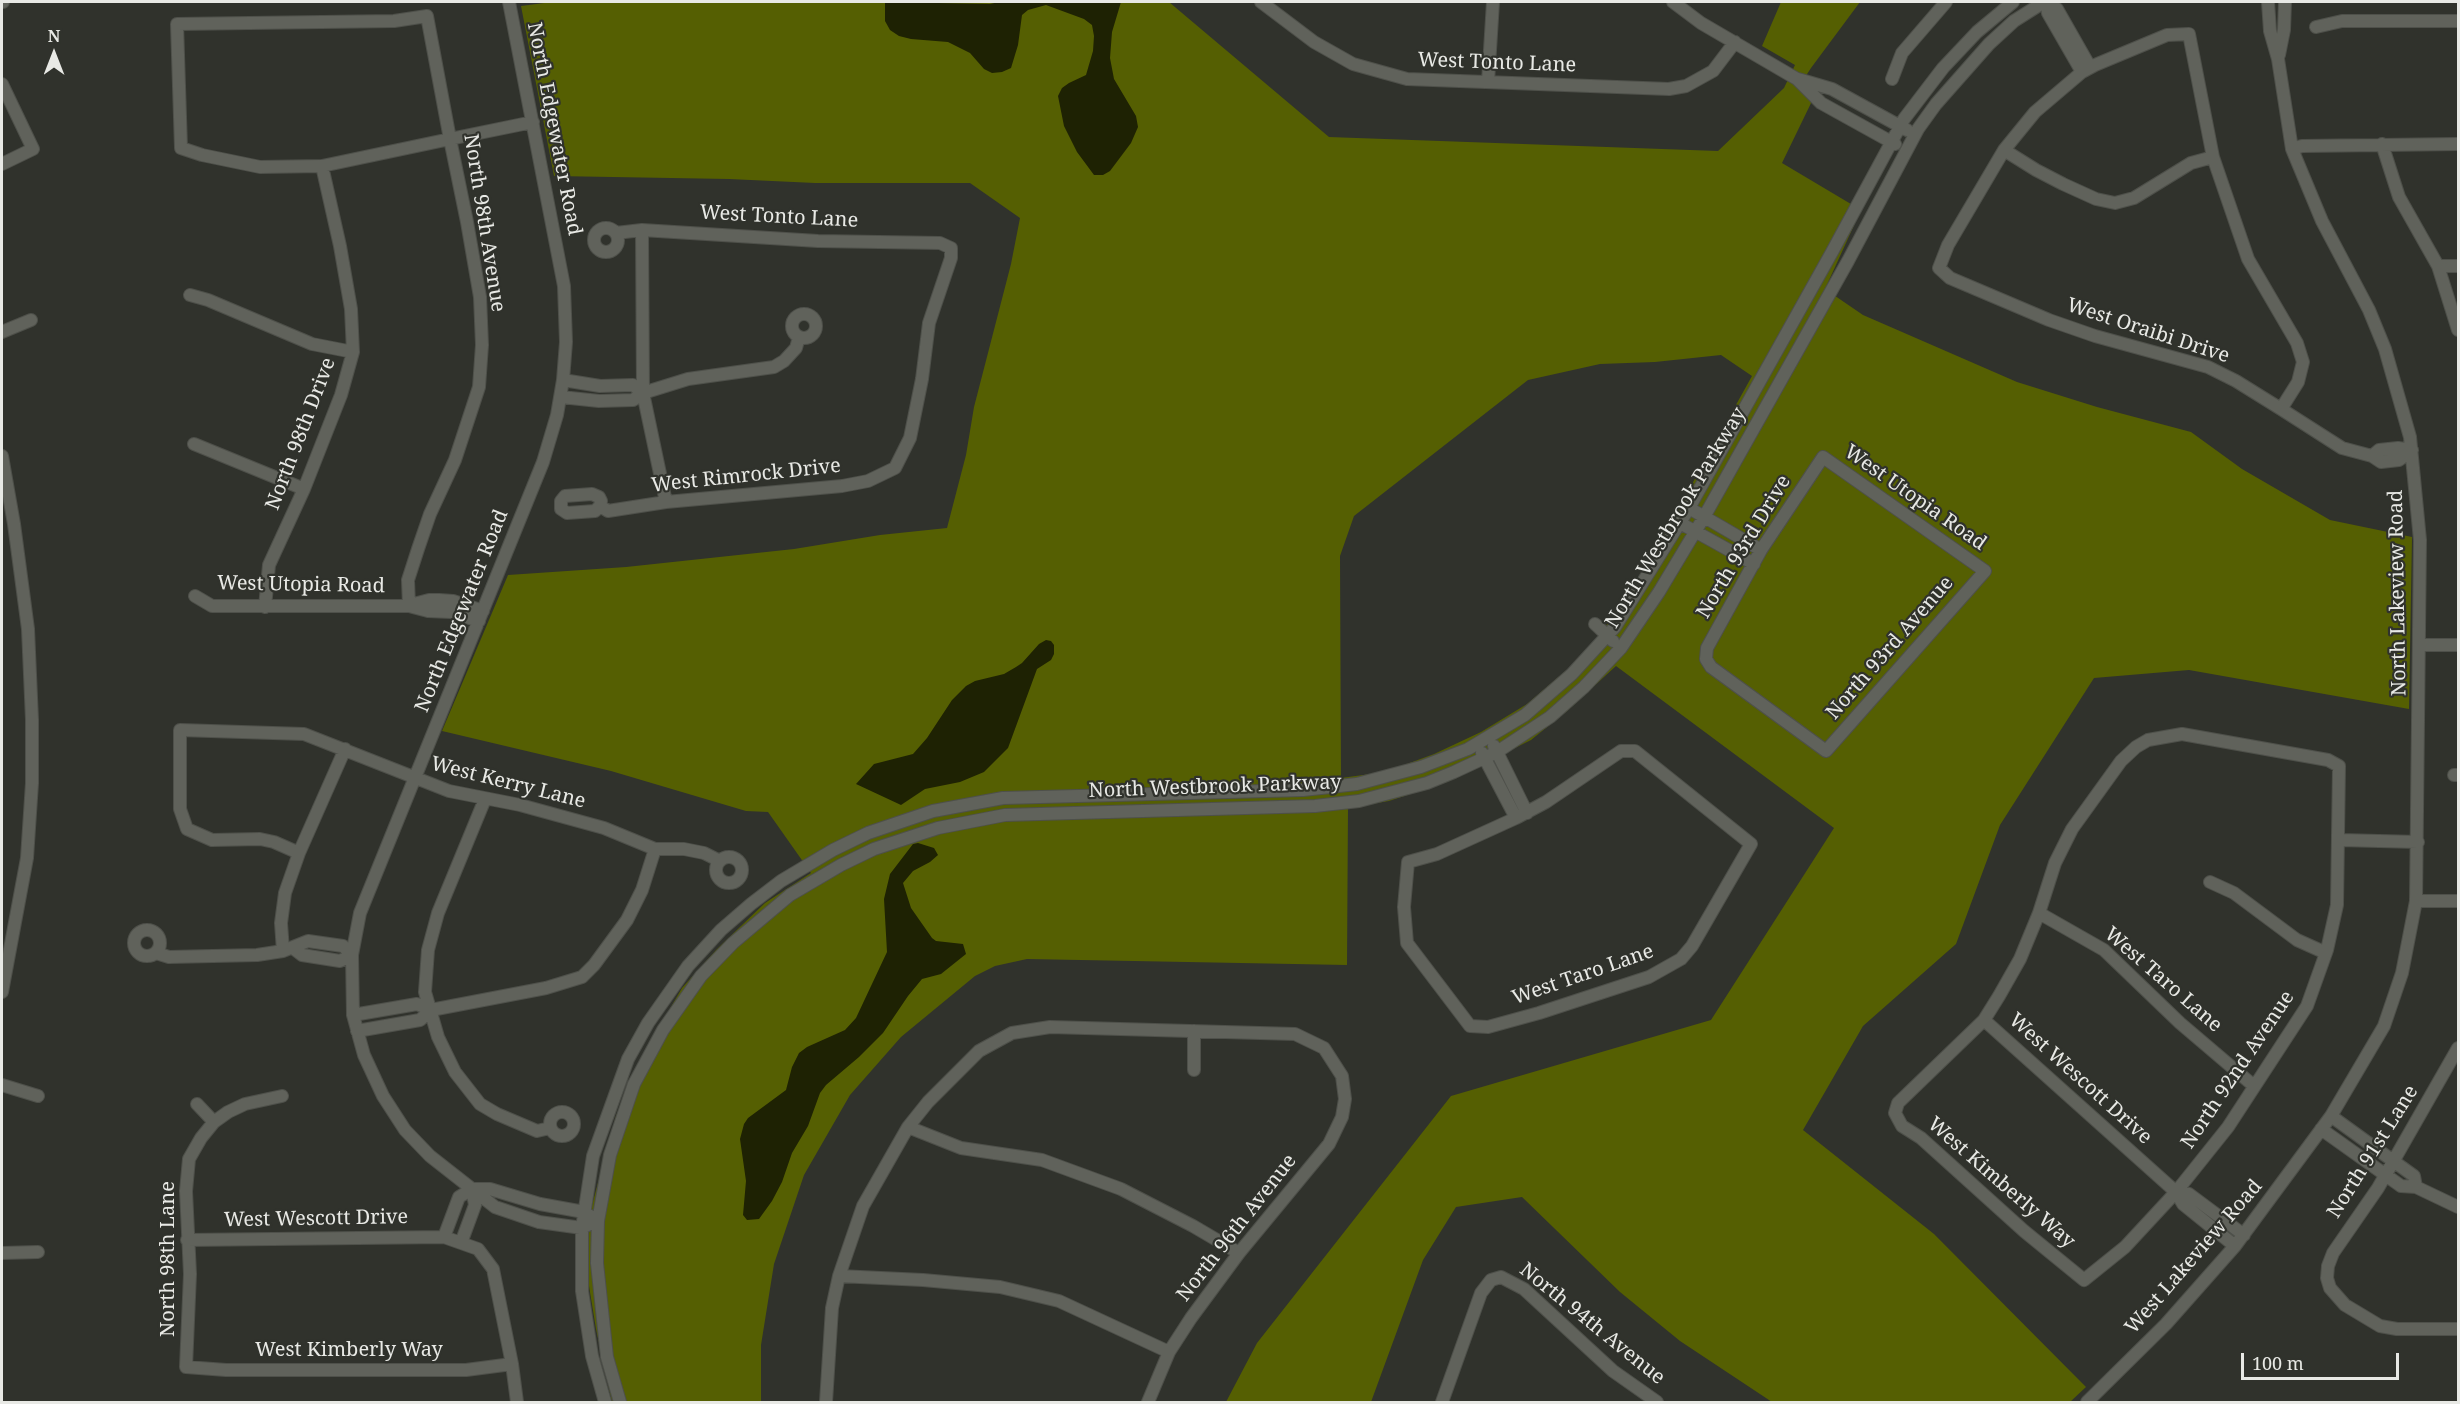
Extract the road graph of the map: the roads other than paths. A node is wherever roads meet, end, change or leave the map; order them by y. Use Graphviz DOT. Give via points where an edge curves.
graph roads {
  1 [pos="509,2"];
  2 [pos="1261,2"];
  3 [pos="1493,2"];
  4 [pos="1673,2"];
  5 [pos="1946,2"];
  6 [pos="2013,2"];
  7 [pos="2046,2"];
  8 [pos="2268,2"];
  9 [pos="2285,2"];
  10 [pos="2458,21"];
  11 [pos="2316,27"];
  12 [pos="1736,42"];
  13 [pos="2278,59"];
  14 [pos="2086,70"];
  15 [pos="1797,79"];
  16 [pos="1892,79"];
  17 [pos="1488,82"];
  18 [pos="2,84"];
  19 [pos="533,122"];
  20 [pos="1899,126"];
  21 [pos="1915,134"];
  22 [pos="450,139"];
  23 [pos="1890,142"];
  24 [pos="2382,144"];
  25 [pos="2458,144"];
  26 [pos="2292,149"];
  27 [pos="1906,150"];
  28 [pos="2004,150"];
  29 [pos="2213,157"];
  30 [pos="2,164"];
  31 [pos="322,166"];
  32 [pos="642,230"];
  33 [pos="616,233"];
  34 [pos="2438,266"];
  35 [pos="2458,266"];
  36 [pos="189,295"];
  37 [pos="31,320"];
  38 [pos="2458,330"];
  39 [pos="2,332"];
  40 [pos="799,337"];
  41 [pos="353,352"];
  42 [pos="563,380"];
  43 [pos="643,393"];
  44 [pos="561,397"];
  45 [pos="2281,409"];
  46 [pos="194,444"];
  47 [pos="2412,450"];
  48 [pos="2,456"];
  49 [pos="1823,457"];
  50 [pos="895,468"];
  51 [pos="304,489"];
  52 [pos="666,502"];
  53 [pos="600,506"];
  54 [pos="1689,508"];
  55 [pos="1704,517"];
  56 [pos="1680,522"];
  57 [pos="1695,531"];
  58 [pos="1761,550"];
  59 [pos="1754,564"];
  60 [pos="1984,571"];
  61 [pos="195,596"];
  62 [pos="409,606"];
  63 [pos="265,607"];
  64 [pos="481,616"];
  65 [pos="1594,624"];
  66 [pos="1608,637"];
  67 [pos="2419,645"];
  68 [pos="2458,645"];
  69 [pos="1621,648"];
  70 [pos="1490,737"];
  71 [pos="1476,744"];
  72 [pos="345,749"];
  73 [pos="1826,751"];
  74 [pos="1497,752"];
  75 [pos="1485,758"];
  76 [pos="414,778"];
  77 [pos="1357,784"];
  78 [pos="1252,791"];
  79 [pos="1118,794"];
  80 [pos="485,799"];
  81 [pos="1359,801"];
  82 [pos="1252,808"];
  83 [pos="1118,810"];
  84 [pos="1521,815"];
  85 [pos="2340,840"];
  86 [pos="2418,842"];
  87 [pos="655,849"];
  88 [pos="299,853"];
  89 [pos="720,861"];
  90 [pos="2210,882"];
  91 [pos="2416,901"];
  92 [pos="2458,902"];
  93 [pos="2039,913"];
  94 [pos="288,949"];
  95 [pos="156,953"];
  96 [pos="2326,953"];
  97 [pos="352,955"];
  98 [pos="2,993"];
  99 [pos="431,1010"];
  100 [pos="354,1015"];
  101 [pos="1984,1020"];
  102 [pos="357,1031"];
  103 [pos="1194,1031"];
  104 [pos="2458,1048"];
  105 [pos="1194,1070"];
  106 [pos="2,1085"];
  107 [pos="2254,1086"];
  108 [pos="38,1096"];
  109 [pos="282,1096"];
  110 [pos="197,1104"];
  111 [pos="2331,1116"];
  112 [pos="214,1122"];
  113 [pos="908,1127"];
  114 [pos="550,1128"];
  115 [pos="2321,1129"];
  116 [pos="2394,1161"];
  117 [pos="2385,1176"];
  118 [pos="2416,1187"];
  119 [pos="472,1189"];
  120 [pos="2176,1192"];
  121 [pos="2458,1207"];
  122 [pos="584,1212"];
  123 [pos="598,1221"];
  124 [pos="582,1228"];
  125 [pos="2244,1235"];
  126 [pos="444,1237"];
  127 [pos="187,1240"];
  128 [pos="461,1243"];
  129 [pos="2235,1245"];
  130 [pos="38,1252"];
  131 [pos="2,1253"];
  132 [pos="1239,1253"];
  133 [pos="839,1276"];
  134 [pos="2084,1280"];
  135 [pos="2458,1329"];
  136 [pos="1169,1352"];
  137 [pos="513,1364"];
  138 [pos="186,1367"];
  139 [pos="517,1402"];
  140 [pos="605,1402"];
  141 [pos="620,1402"];
  142 [pos="826,1402"];
  143 [pos="1148,1402"];
  144 [pos="1442,1402"];
  145 [pos="1657,1402"];
  146 [pos="2087,1402"];
  1 -- 19 [label="street, North Edgewater Road"];
  2 -- 17 [label="street, West Tonto Lane" via="1314,42 1353,64 1407,79"];
  3 -- 17 [label="street"];
  4 -- 12 [label="street"];
  5 -- 16 [label="street" via="1902,53"];
  6 -- 20 [label="street, North Westbrook Parkway" via="1943,68"];
  7 -- 14 [label="street" via="2048,13"];
  7 -- 21 [label="street, North Westbrook Parkway" via="2014,21 1989,44"];
  8 -- 13 [label="street" via="2270,31"];
  9 -- 13 [label="street"];
  10 -- 11 [label="street" via="2342,21"];
  12 -- 15 [label="street"];
  12 -- 17 [label="street, West Tonto Lane" via="1713,71 1686,86 1670,89"];
  13 -- 26 [label="street, North Lakeview Road"];
  14 -- 28 [label="street" via="2035,112"];
  14 -- 29 [label="street" via="2135,46 2167,35 2189,34"];
  15 -- 20 [label="street" via="1832,89"];
  15 -- 23 [label="street" via="1821,104"];
  18 -- 30 [label="street" via="33,149"];
  19 -- 22 [label="street"];
  19 -- 42 [label="street, North Edgewater Road" via="564,286"];
  20 -- 21 [label="street"];
  20 -- 23 [label="street, North Westbrook Parkway"];
  21 -- 27 [label="street, North Westbrook Parkway"];
  22 -- 31 [label="street"];
  22 -- 31 [label="street, North 98th Avenue" via="427,16 394,21 177,24 181,148 260,167"];
  22 -- 62 [label="street, North 98th Avenue" via="480,297 479,387 408,579"];
  23 -- 27 [label="street"];
  23 -- 54 [label="street, North Westbrook Parkway"];
  24 -- 25 [label="street"];
  24 -- 26 [label="street"];
  24 -- 34 [label="street" via="2399,197"];
  26 -- 47 [label="street, North Lakeview Road" via="2322,221 2385,349"];
  27 -- 55 [label="street, North Westbrook Parkway"];
  28 -- 29 [label="street" via="2036,171 2096,200 2115,203 2134,198 2191,163"];
  28 -- 45 [label="street, West Oraibi Drive" via="1948,245 1939,268 1950,278 2049,320 2208,367"];
  29 -- 45 [label="street" via="2248,259 2297,344 2303,362 2298,382"];
  31 -- 41 [label="street, North 98th Drive" via="351,309"];
  32 -- 33 [label="street, West Tonto Lane"];
  32 -- 43 [label="street"];
  32 -- 50 [label="street, West Tonto Lane" via="818,241 940,243 951,248 929,323 910,438"];
  34 -- 35 [label="street"];
  34 -- 38 [label="street"];
  36 -- 41 [label="street" via="312,344"];
  37 -- 39 [label="street"];
  40 -- 43 [label="street" via="796,348 774,368 688,379"];
  41 -- 51 [label="street, North 98th Drive" via="341,395"];
  42 -- 43 [label="street" via="600,386 633,385"];
  42 -- 44 [label="street, North Edgewater Road"];
  43 -- 44 [label="street" via="633,400 616,401"];
  43 -- 52 [label="street"];
  44 -- 64 [label="street, North Edgewater Road" via="543,462"];
  45 -- 47 [label="street, West Oraibi Drive" via="2342,448 2372,456 2379,450"];
  46 -- 51 [label="street"];
  47 -- 67 [label="street, North Lakeview Road" via="2420,540"];
  48 -- 98 [label="street" via="28,629 32,741 27,858"];
  49 -- 58 [label="street, North 93rd Drive"];
  49 -- 60 [label="street, West Utopia Road"];
  50 -- 52 [label="street, West Rimrock Drive" via="868,481 842,486"];
  51 -- 63 [label="street, North 98th Drive" via="269,565"];
  52 -- 53 [label="street, West Rimrock Drive" via="608,511"];
  54 -- 55 [label="street"];
  54 -- 56 [label="street, North Westbrook Parkway"];
  55 -- 57 [label="street, North Westbrook Parkway"];
  55 -- 58 [label="street"];
  56 -- 57 [label="street"];
  56 -- 66 [label="street, North Westbrook Parkway"];
  57 -- 59 [label="street"];
  57 -- 69 [label="street, North Westbrook Parkway"];
  58 -- 59 [label="street, North 93rd Drive"];
  59 -- 73 [label="street, North 93rd Drive" via="1707,648 1706,659 1711,667"];
  60 -- 73 [label="street, North 93rd Avenue"];
  61 -- 63 [label="street, West Utopia Road" via="212,606"];
  62 -- 63 [label="street, West Utopia Road"];
  62 -- 64 [label="street, West Utopia Road" via="439,600 462,604"];
  64 -- 76 [label="street, North Edgewater Road"];
  65 -- 66 [label="street"];
  66 -- 69 [label="street"];
  66 -- 70 [label="street, North Westbrook Parkway" via="1539,704"];
  67 -- 68 [label="street"];
  67 -- 86 [label="street, North Lakeview Road"];
  69 -- 74 [label="street, North Westbrook Parkway" via="1550,717"];
  70 -- 71 [label="street, North Westbrook Parkway"];
  70 -- 74 [label="street"];
  71 -- 75 [label="street"];
  71 -- 77 [label="street, North Westbrook Parkway" via="1421,767"];
  72 -- 76 [label="street, West Kerry Lane"];
  72 -- 88 [label="street"];
  72 -- 88 [label="street, West Kerry Lane" via="304,734 180,730 180,809 187,829 212,840 261,839"];
  74 -- 75 [label="street, North Westbrook Parkway"];
  74 -- 84 [label="street"];
  75 -- 81 [label="street, North Westbrook Parkway" via="1427,783"];
  75 -- 84 [label="street"];
  76 -- 80 [label="street, West Kerry Lane"];
  76 -- 97 [label="street, North Edgewater Road" via="360,913"];
  77 -- 78 [label="street, North Westbrook Parkway"];
  77 -- 81 [label="street"];
  78 -- 79 [label="street, North Westbrook Parkway"];
  78 -- 82 [label="street"];
  79 -- 83 [label="street"];
  79 -- 122 [label="street, North Westbrook Parkway" via="1003,798 904,820 832,850 751,904 688,966 628,1059 593,1156"];
  80 -- 87 [label="street, West Kerry Lane" via="604,828"];
  80 -- 99 [label="street" via="438,913 428,950 425,992"];
  81 -- 82 [label="street, North Westbrook Parkway" via="1315,807"];
  82 -- 83 [label="street, North Westbrook Parkway"];
  83 -- 123 [label="street, North Westbrook Parkway" via="1005,814 910,836 841,865 762,917 701,976 645,1061 616,1135"];
  84 -- 84 [label="street, West Taro Lane" via="1621,751 1635,751 1751,844 1681,959 1649,977 1539,1013 1488,1027 1470,1026 1407,943 1404,907 1408,862 1437,854"];
  85 -- 86 [label="street"];
  85 -- 93 [label="street, North 92nd Avenue" via="2339,766 2328,760 2182,734 2148,740 2121,761 2072,830 2055,864"];
  85 -- 96 [label="street, North 92nd Avenue" via="2337,905"];
  86 -- 91 [label="street, North Lakeview Road"];
  87 -- 89 [label="street, West Kerry Lane" via="684,849"];
  87 -- 99 [label="street" via="627,920 582,977 546,988"];
  88 -- 94 [label="street" via="285,893 281,924"];
  90 -- 96 [label="street" via="2234,893 2297,940"];
  91 -- 92 [label="street"];
  91 -- 111 [label="street, North Lakeview Road" via="2402,974 2384,1026"];
  93 -- 101 [label="street" via="2020,959"];
  93 -- 107 [label="street, West Taro Lane" via="2104,950 2180,1023"];
  94 -- 95 [label="street" via="217,957 169,957"];
  94 -- 97 [label="street" via="308,941 327,942 343,946"];
  96 -- 107 [label="street, North 92nd Avenue" via="2307,1006"];
  97 -- 100 [label="street, North Edgewater Road"];
  99 -- 100 [label="street" via="417,1004"];
  99 -- 102 [label="street" via="420,1020"];
  99 -- 114 [label="street" via="438,1037 455,1072 480,1104 537,1131"];
  100 -- 102 [label="street, North Edgewater Road"];
  101 -- 120 [label="street, West Wescott Drive"];
  101 -- 134 [label="street, West Kimberly Way" via="1898,1103 1895,1113 1902,1126 1921,1138"];
  102 -- 119 [label="street, North Edgewater Road" via="382,1096 405,1130"];
  103 -- 105 [label="street"];
  103 -- 113 [label="street" via="1050,1027 1012,1033 979,1051"];
  103 -- 132 [label="street, North 96th Avenue" via="1294,1034 1324,1048 1342,1076 1342,1117 1329,1144"];
  104 -- 116 [label="street, North 91st Lane"];
  106 -- 108 [label="street"];
  107 -- 120 [label="street, North 92nd Avenue" via="2228,1127"];
  109 -- 112 [label="street, North 98th Lane" via="244,1104"];
  110 -- 112 [label="street"];
  111 -- 115 [label="street, North Lakeview Road"];
  111 -- 116 [label="street"];
  112 -- 127 [label="street, North 98th Lane" via="189,1159"];
  113 -- 132 [label="street" via="961,1148 1042,1160 1121,1189"];
  113 -- 133 [label="street" via="863,1206"];
  115 -- 117 [label="street"];
  115 -- 125 [label="street, West Lakeview Road"];
  116 -- 117 [label="street, North 91st Lane"];
  116 -- 118 [label="street" via="2414,1176"];
  117 -- 118 [label="street" via="2401,1186"];
  117 -- 135 [label="street, North 91st Lane" via="2332,1252 2327,1278 2330,1288 2345,1305 2380,1326"];
  118 -- 121 [label="street"];
  119 -- 122 [label="street" via="490,1189"];
  119 -- 124 [label="street, North Edgewater Road" via="495,1207 521,1217"];
  119 -- 126 [label="street" via="459,1197"];
  119 -- 128 [label="street" via="475,1205"];
  120 -- 125 [label="street, West Wescott Drive" via="2189,1194"];
  120 -- 129 [label="street, West Wescott Drive" via="2182,1204"];
  120 -- 134 [label="street, North 92nd Avenue" via="2125,1247"];
  122 -- 123 [label="street"];
  122 -- 124 [label="street, North Westbrook Parkway"];
  123 -- 124 [label="street"];
  123 -- 141 [label="street, North Westbrook Parkway" via="599,1294 607,1357"];
  124 -- 140 [label="street, North Westbrook Parkway" via="586,1322"];
  125 -- 129 [label="street, West Lakeview Road"];
  126 -- 127 [label="street, West Wescott Drive"];
  126 -- 128 [label="street"];
  127 -- 138 [label="street, North 98th Lane" via="190,1274"];
  128 -- 137 [label="street" via="478,1249 493,1269"];
  129 -- 146 [label="street, West Lakeview Road" via="2166,1324"];
  130 -- 131 [label="street"];
  132 -- 136 [label="street, North 96th Avenue"];
  133 -- 136 [label="street" via="1000,1287 1059,1301"];
  133 -- 142 [label="street" via="832,1308"];
  136 -- 143 [label="street, North 96th Avenue"];
  137 -- 138 [label="street, West Kimberly Way" via="466,1370"];
  137 -- 139 [label="street"];
  144 -- 145 [label="street, North 94th Avenue" via="1481,1293 1491,1280 1501,1277 1524,1289 1613,1371"];
}
